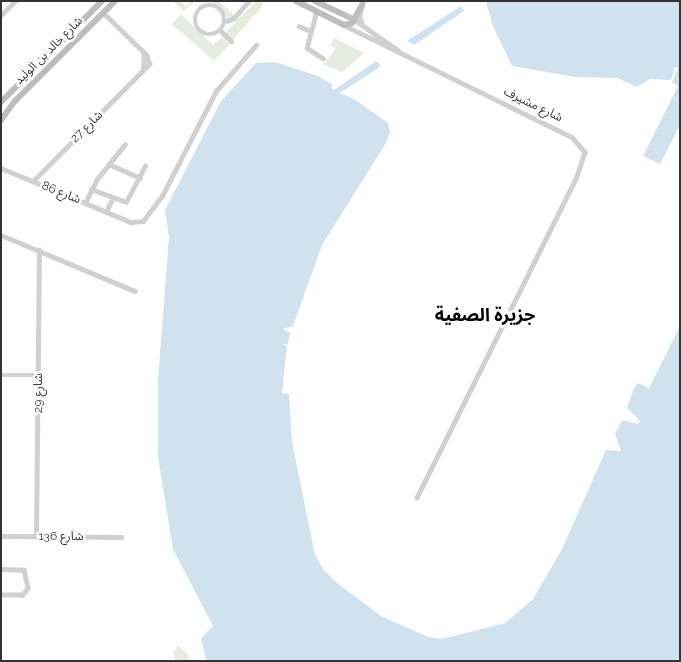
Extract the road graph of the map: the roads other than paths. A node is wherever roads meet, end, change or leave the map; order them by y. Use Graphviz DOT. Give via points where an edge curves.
graph roads {
  1 [pos="15,1"];
  2 [pos="115,1"];
  3 [pos="249,1"];
  4 [pos="296,1"];
  5 [pos="315,1"];
  6 [pos="100,2"];
  7 [pos="363,3"];
  8 [pos="317,11"];
  9 [pos="103,13"];
  10 [pos="1,15"];
  11 [pos="345,16"];
  12 [pos="355,20"];
  13 [pos="227,21"];
  14 [pos="344,25"];
  15 [pos="363,25"];
  16 [pos="299,26"];
  17 [pos="220,30"];
  18 [pos="310,31"];
  19 [pos="231,40"];
  20 [pos="256,46"];
  21 [pos="404,55"];
  22 [pos="323,58"];
  23 [pos="1,102"];
  24 [pos="1,120"];
  25 [pos="125,144"];
  26 [pos="109,164"];
  27 [pos="145,166"];
  28 [pos="2,168"];
  29 [pos="140,178"];
  30 [pos="33,181"];
  31 [pos="91,189"];
  32 [pos="112,199"];
  33 [pos="85,203"];
  34 [pos="106,212"];
  35 [pos="1,235"];
  36 [pos="39,250"];
  37 [pos="135,291"];
  38 [pos="1,375"];
  39 [pos="39,375"];
  40 [pos="417,498"];
  41 [pos="1,536"];
  42 [pos="36,536"];
  43 [pos="121,537"];
  44 [pos="1,569"];
  45 [pos="1,595"];
  1 -- 10 [label="street"];
  2 -- 9 [label="main road, شارع خالد بن الوليد"];
  3 -- 13 [label="street"];
  4 -- 8 [label="main road, شارع مشيرف"];
  5 -- 11 [label="main road, شارع مشيرف"];
  6 -- 23 [label="main road, شارع خالد بن الوليد"];
  7 -- 11 [label="street" via="354,13"];
  7 -- 12 [label="main road"];
  7 -- 15 [label="street" via="359,16"];
  8 -- 14 [label="main road, شارع مشيرف"];
  8 -- 18 [label="street"];
  9 -- 24 [label="main road, شارع خالد بن الوليد" via="15,101"];
  9 -- 30 [label="street, شارع 27" via="149,57 149,64"];
  11 -- 12 [label="main road, شارع مشيرف"];
  12 -- 14 [label="main road"];
  12 -- 15 [label="street, شارع مشيرف"];
  13 -- 17 [label="street"];
  13 -- 17 [label="street" via="210,2 194,16 195,23 209,36"];
  14 -- 21 [label="street, شارع مشيرف"];
  15 -- 21 [label="street, شارع مشيرف"];
  16 -- 18 [label="street"];
  17 -- 19 [label="street"];
  18 -- 22 [label="street" via="307,50"];
  20 -- 34 [label="street, شارع 86" via="210,99 151,213 137,222"];
  21 -- 40 [label="street, شارع مشيرف" via="578,140 585,158"];
  25 -- 26 [label="street"];
  26 -- 29 [label="street"];
  26 -- 31 [label="street"];
  27 -- 29 [label="street"];
  28 -- 30 [label="street, شارع 86"];
  29 -- 32 [label="street" via="128,200"];
  30 -- 33 [label="street, شارع 86"];
  31 -- 32 [label="street"];
  31 -- 33 [label="street"];
  32 -- 34 [label="street"];
  33 -- 34 [label="street, شارع 86"];
  35 -- 36 [label="street"];
  36 -- 37 [label="street"];
  36 -- 39 [label="street, شارع 29"];
  38 -- 39 [label="street"];
  39 -- 42 [label="street, شارع 29"];
  41 -- 42 [label="street, شارع 136"];
  42 -- 43 [label="street, شارع 136"];
  44 -- 45 [label="street" via="24,570 28,588 23,595"];
}
